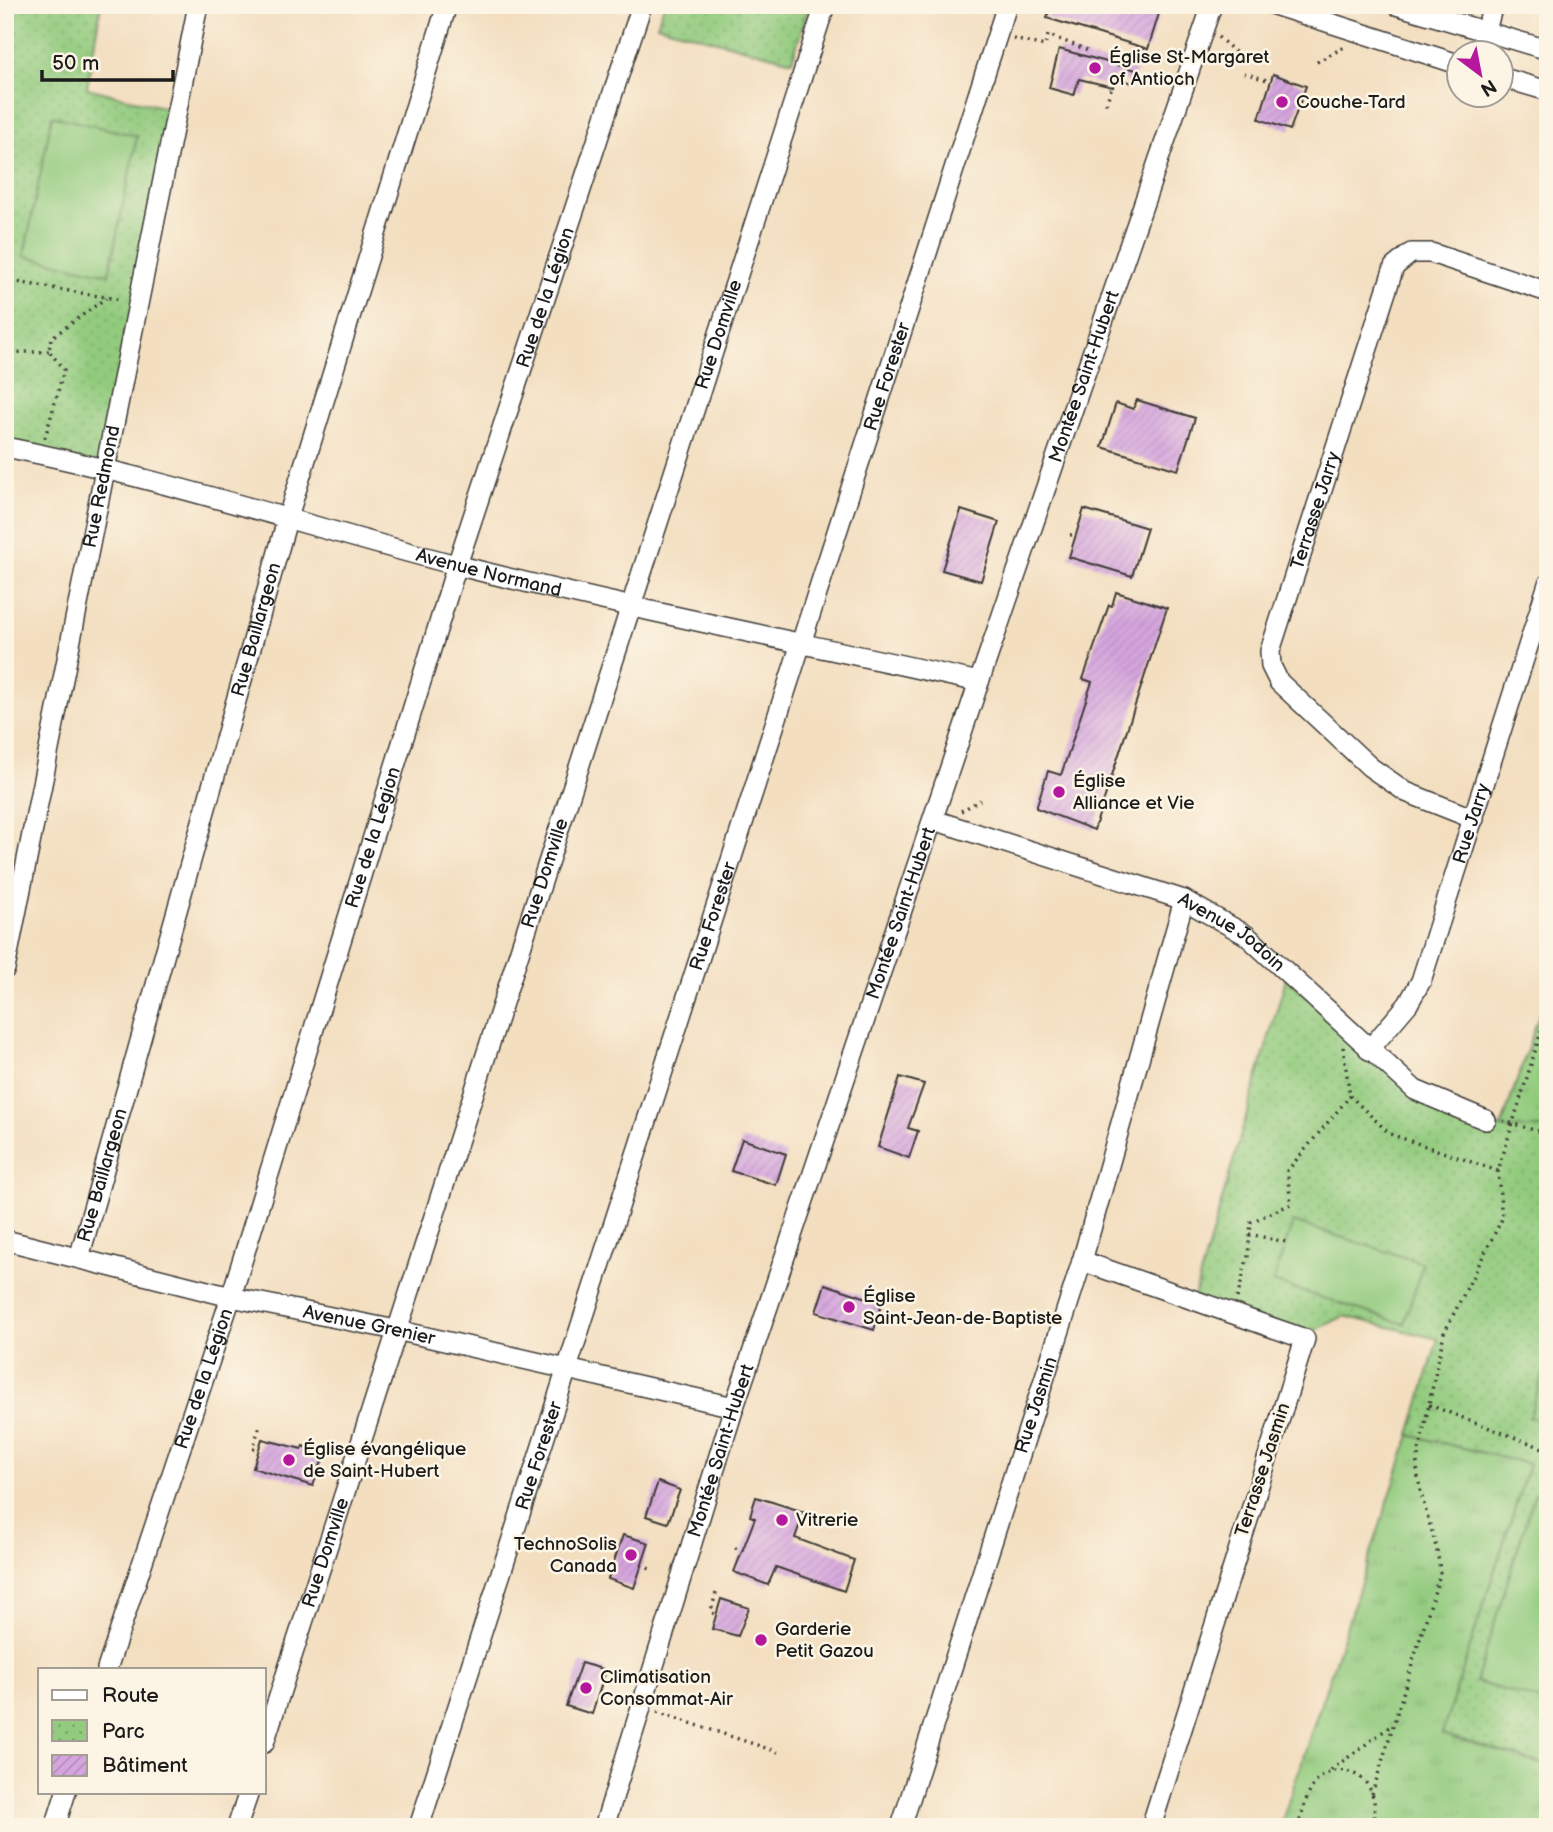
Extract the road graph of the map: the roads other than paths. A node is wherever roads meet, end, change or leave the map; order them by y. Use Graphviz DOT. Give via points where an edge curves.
graph roads {
  1 [pos="198,5"];
  2 [pos="447,5"];
  3 [pos="642,5"];
  4 [pos="825,5"];
  5 [pos="1007,5"];
  6 [pos="1212,5"];
  7 [pos="1274,5"];
  8 [pos="1396,5"];
  9 [pos="1493,5"];
  10 [pos="1484,32"];
  11 [pos="1483,38"];
  12 [pos="1548,50"];
  13 [pos="1444,60"];
  14 [pos="1514,81"];
  15 [pos="1548,91"];
  16 [pos="1548,292"];
  17 [pos="5,447"];
  18 [pos="104,467"];
  19 [pos="287,520"];
  20 [pos="457,565"];
  21 [pos="1548,584"];
  22 [pos="630,606"];
  23 [pos="803,643"];
  24 [pos="979,682"];
  25 [pos="1474,819"];
  26 [pos="934,820"];
  27 [pos="1184,900"];
  28 [pos="5,969"];
  29 [pos="1369,1050"];
  30 [pos="1486,1120"];
  31 [pos="5,1240"];
  32 [pos="79,1258"];
  33 [pos="1082,1261"];
  34 [pos="231,1297"];
  35 [pos="396,1330"];
  36 [pos="567,1369"];
  37 [pos="734,1407"];
  38 [pos="107,1668"];
  39 [pos="266,1737"];
  40 [pos="65,1794"];
  41 [pos="248,1794"];
  42 [pos="55,1827"];
  43 [pos="237,1827"];
  44 [pos="419,1827"];
  45 [pos="604,1827"];
  46 [pos="901,1827"];
  47 [pos="1151,1827"];
  1 -- 18 [label="street, Rue Redmond"];
  2 -- 19 [label="street, Rue Baillargeon"];
  3 -- 20 [label="street, Rue de la Légion"];
  4 -- 22 [label="street, Rue Domville"];
  5 -- 23 [label="street, Rue Forester"];
  6 -- 24 [label="street, Montée Saint-Hubert"];
  7 -- 13 [label="street"];
  8 -- 10 [label="street"];
  9 -- 10 [label="street"];
  10 -- 11 [label="street"];
  10 -- 12 [label="street"];
  14 -- 15 [label="street"];
  16 -- 25 [label="street, Terrasse Jarry" via="1431,253 1411,253 1394,267 1270,651 1279,682 1370,767 1406,792"];
  17 -- 18 [label="street, Avenue Normand"];
  18 -- 19 [label="street, Avenue Normand"];
  18 -- 28 [label="street, Rue Redmond"];
  19 -- 20 [label="street, Avenue Normand"];
  19 -- 32 [label="street, Rue Baillargeon"];
  20 -- 22 [label="street, Avenue Normand"];
  20 -- 34 [label="street, Rue de la Légion"];
  21 -- 25 [label="street, Rue Jarry"];
  22 -- 23 [label="street, Avenue Normand"];
  22 -- 35 [label="street, Rue Domville"];
  23 -- 24 [label="street, Avenue Normand"];
  23 -- 36 [label="street, Rue Forester"];
  24 -- 26 [label="street, Montée Saint-Hubert"];
  25 -- 29 [label="street, Rue Jarry" via="1421,981"];
  26 -- 27 [label="street, Avenue Jodoin"];
  26 -- 37 [label="street, Montée Saint-Hubert"];
  27 -- 29 [label="street, Avenue Jodoin" via="1246,935"];
  27 -- 33 [label="street, Rue Jasmin"];
  29 -- 30 [label="street, Avenue Jodoin" via="1415,1090"];
  31 -- 32 [label="street, Avenue Grenier"];
  32 -- 34 [label="street, Avenue Grenier"];
  33 -- 46 [label="street, Rue Jasmin"];
  33 -- 47 [label="street, Terrasse Jasmin" via="1305,1339"];
  34 -- 35 [label="street, Avenue Grenier"];
  34 -- 38 [label="street, Rue de la Légion"];
  35 -- 36 [label="street, Avenue Grenier"];
  35 -- 39 [label="street, Rue Domville"];
  36 -- 37 [label="street, Avenue Grenier"];
  36 -- 44 [label="street, Rue Forester"];
  37 -- 45 [label="street, Montée Saint-Hubert"];
  40 -- 42 [label="street"];
  41 -- 43 [label="street"];
}
